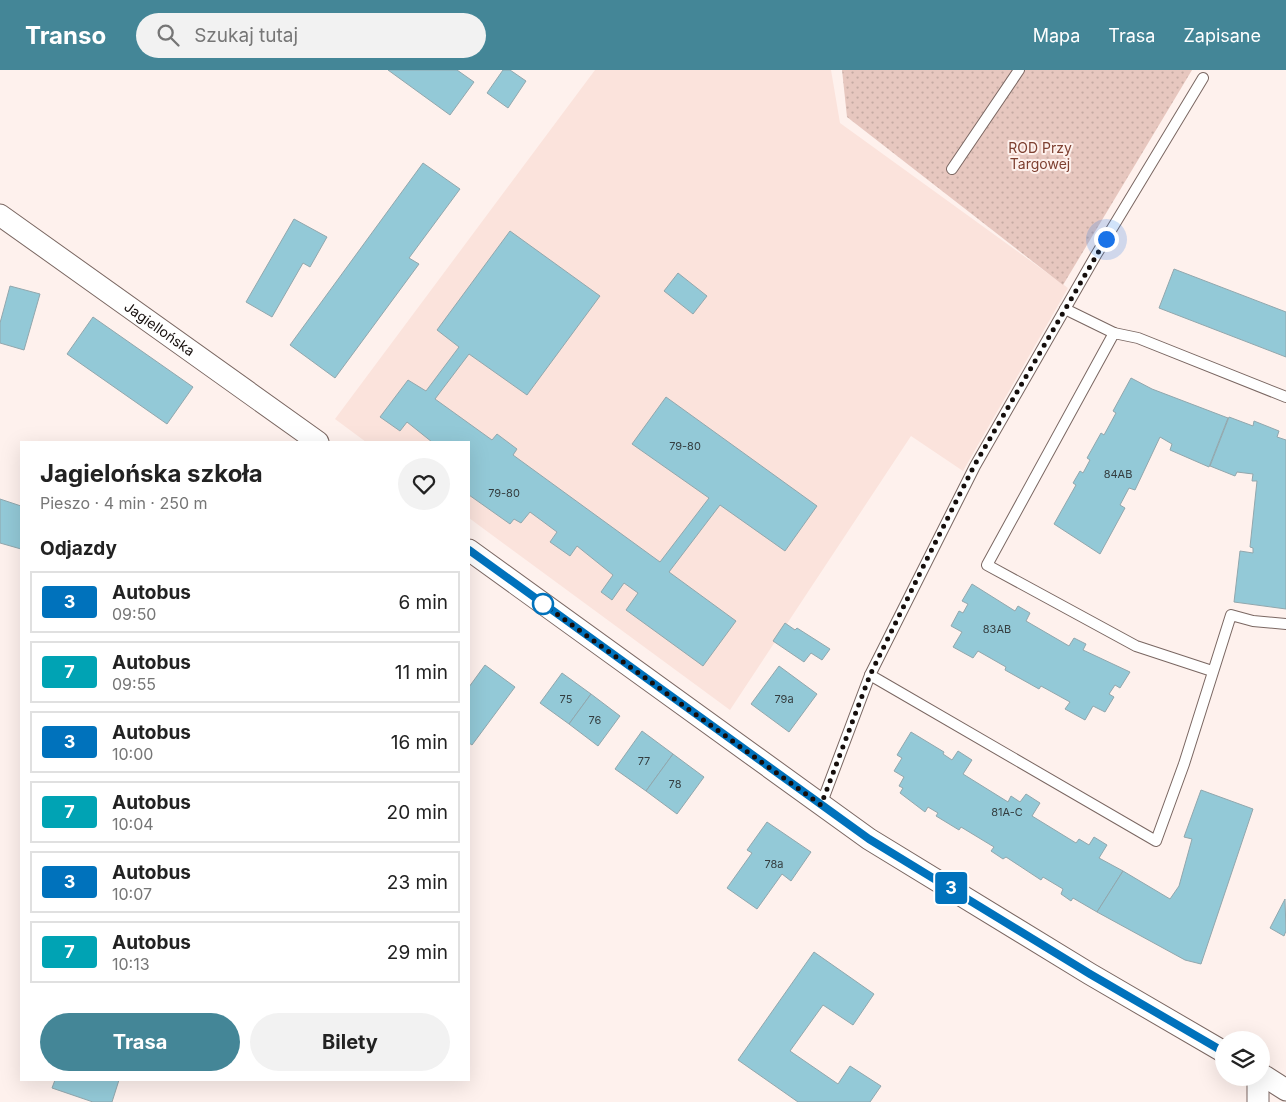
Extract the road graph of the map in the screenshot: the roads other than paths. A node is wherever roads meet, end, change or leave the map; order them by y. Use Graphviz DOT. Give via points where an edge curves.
graph roads {
  1 [pos="1019,70"];
  2 [pos="1203,78"];
  3 [pos="952,169"];
  4 [pos="0,215"];
  5 [pos="1065,309"];
  6 [pos="1114,333"];
  7 [pos="1286,397"];
  8 [pos="317,441"];
  9 [pos="470,551"];
  10 [pos="1286,624"];
  11 [pos="1212,670"];
  12 [pos="870,675"];
  13 [pos="821,805"];
  14 [pos="1215,1047"];
  15 [pos="1270,1080"];
  16 [pos="1258,1086"];
  17 [pos="1286,1090"];
  18 [pos="1258,1102"];
  1 -- 3 [label="lane"];
  2 -- 5 [label="lane"];
  4 -- 8 [label="street, Jagiellońska"];
  5 -- 6 [label="lane"];
  5 -- 12 [label="lane" via="974,466"];
  6 -- 7 [label="lane" via="1138,338"];
  6 -- 11 [label="lane" via="987,565 1136,646"];
  9 -- 13 [label="street"];
  10 -- 11 [label="lane" via="1230,615"];
  11 -- 12 [label="lane" via="1184,764 1156,840"];
  12 -- 13 [label="lane"];
  13 -- 14 [label="street" via="869,839"];
  15 -- 17 [label="street"];
  16 -- 18 [label="street"];
}
